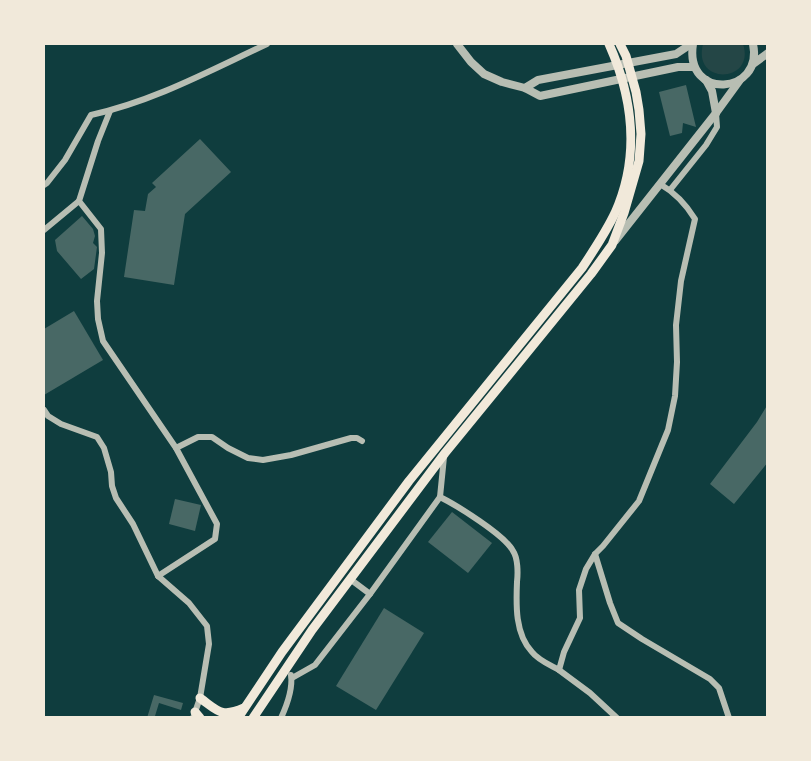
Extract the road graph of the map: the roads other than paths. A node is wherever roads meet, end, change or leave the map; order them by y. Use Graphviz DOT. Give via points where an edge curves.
graph roads {
  1 [pos="267,44"];
  2 [pos="457,44"];
  3 [pos="609,44"];
  4 [pos="620,44"];
  5 [pos="692,44"];
  6 [pos="753,44"];
  7 [pos="768,53"];
  8 [pos="753,64"];
  9 [pos="694,67"];
  10 [pos="705,80"];
  11 [pos="740,80"];
  12 [pos="525,88"];
  13 [pos="110,111"];
  14 [pos="716,113"];
  15 [pos="660,184"];
  16 [pos="44,185"];
  17 [pos="669,190"];
  18 [pos="79,201"];
  19 [pos="44,230"];
  20 [pos="612,245"];
  21 [pos="44,410"];
  22 [pos="362,441"];
  23 [pos="176,448"];
  24 [pos="445,453"];
  25 [pos="440,497"];
  26 [pos="595,554"];
  27 [pos="158,576"];
  28 [pos="350,579"];
  29 [pos="370,594"];
  30 [pos="286,668"];
  31 [pos="559,670"];
  32 [pos="292,678"];
  33 [pos="200,698"];
  34 [pos="246,707"];
  35 [pos="196,716"];
  36 [pos="238,717"];
  37 [pos="252,717"];
  38 [pos="281,717"];
  39 [pos="617,717"];
  40 [pos="729,717"];
  1 -- 13 [label="street" via="155,96"];
  2 -- 12 [label="street" via="484,74"];
  3 -- 34 [label="main road" via="630,110 630,158 615,211 599,243 403,489"];
  4 -- 20 [label="main road" via="636,92 641,135 639,161"];
  5 -- 9 [label="street"];
  5 -- 12 [label="street" via="676,54 538,80"];
  6 -- 8 [label="street"];
  7 -- 8 [label="street"];
  8 -- 11 [label="street"];
  9 -- 10 [label="street"];
  9 -- 12 [label="street" via="540,96"];
  10 -- 11 [label="street" via="716,84"];
  10 -- 14 [label="street" via="712,91"];
  11 -- 14 [label="street"];
  13 -- 16 [label="street" via="91,115 65,160"];
  13 -- 18 [label="street"];
  14 -- 15 [label="street"];
  14 -- 17 [label="street" via="717,127"];
  15 -- 17 [label="street"];
  15 -- 20 [label="street"];
  17 -- 26 [label="street" via="695,219 676,325 675,396 668,430 639,501"];
  18 -- 19 [label="street"];
  18 -- 23 [label="street" via="101,229 97,301 103,341"];
  20 -- 24 [label="main road"];
  21 -- 27 [label="street" via="62,424 97,437 104,448 116,498"];
  22 -- 23 [label="street" via="351,438 263,460 248,458 212,437 198,437"];
  23 -- 27 [label="street" via="217,524 215,539"];
  24 -- 25 [label="street"];
  24 -- 28 [label="main road"];
  25 -- 29 [label="street"];
  25 -- 31 [label="street" via="508,542 515,552 516,606 522,637 532,653"];
  26 -- 31 [label="street" via="579,590 580,618"];
  26 -- 40 [label="street" via="618,623 710,679 719,688"];
  27 -- 33 [label="street" via="189,603 207,626 209,644"];
  28 -- 29 [label="street"];
  28 -- 30 [label="main road"];
  29 -- 32 [label="street" via="315,665"];
  30 -- 32 [label="street"];
  30 -- 37 [label="main road"];
  31 -- 39 [label="street"];
  32 -- 38 [label="street"];
  33 -- 34 [label="main road" via="221,713"];
  33 -- 35 [label="street"];
  34 -- 36 [label="main road"];
}
